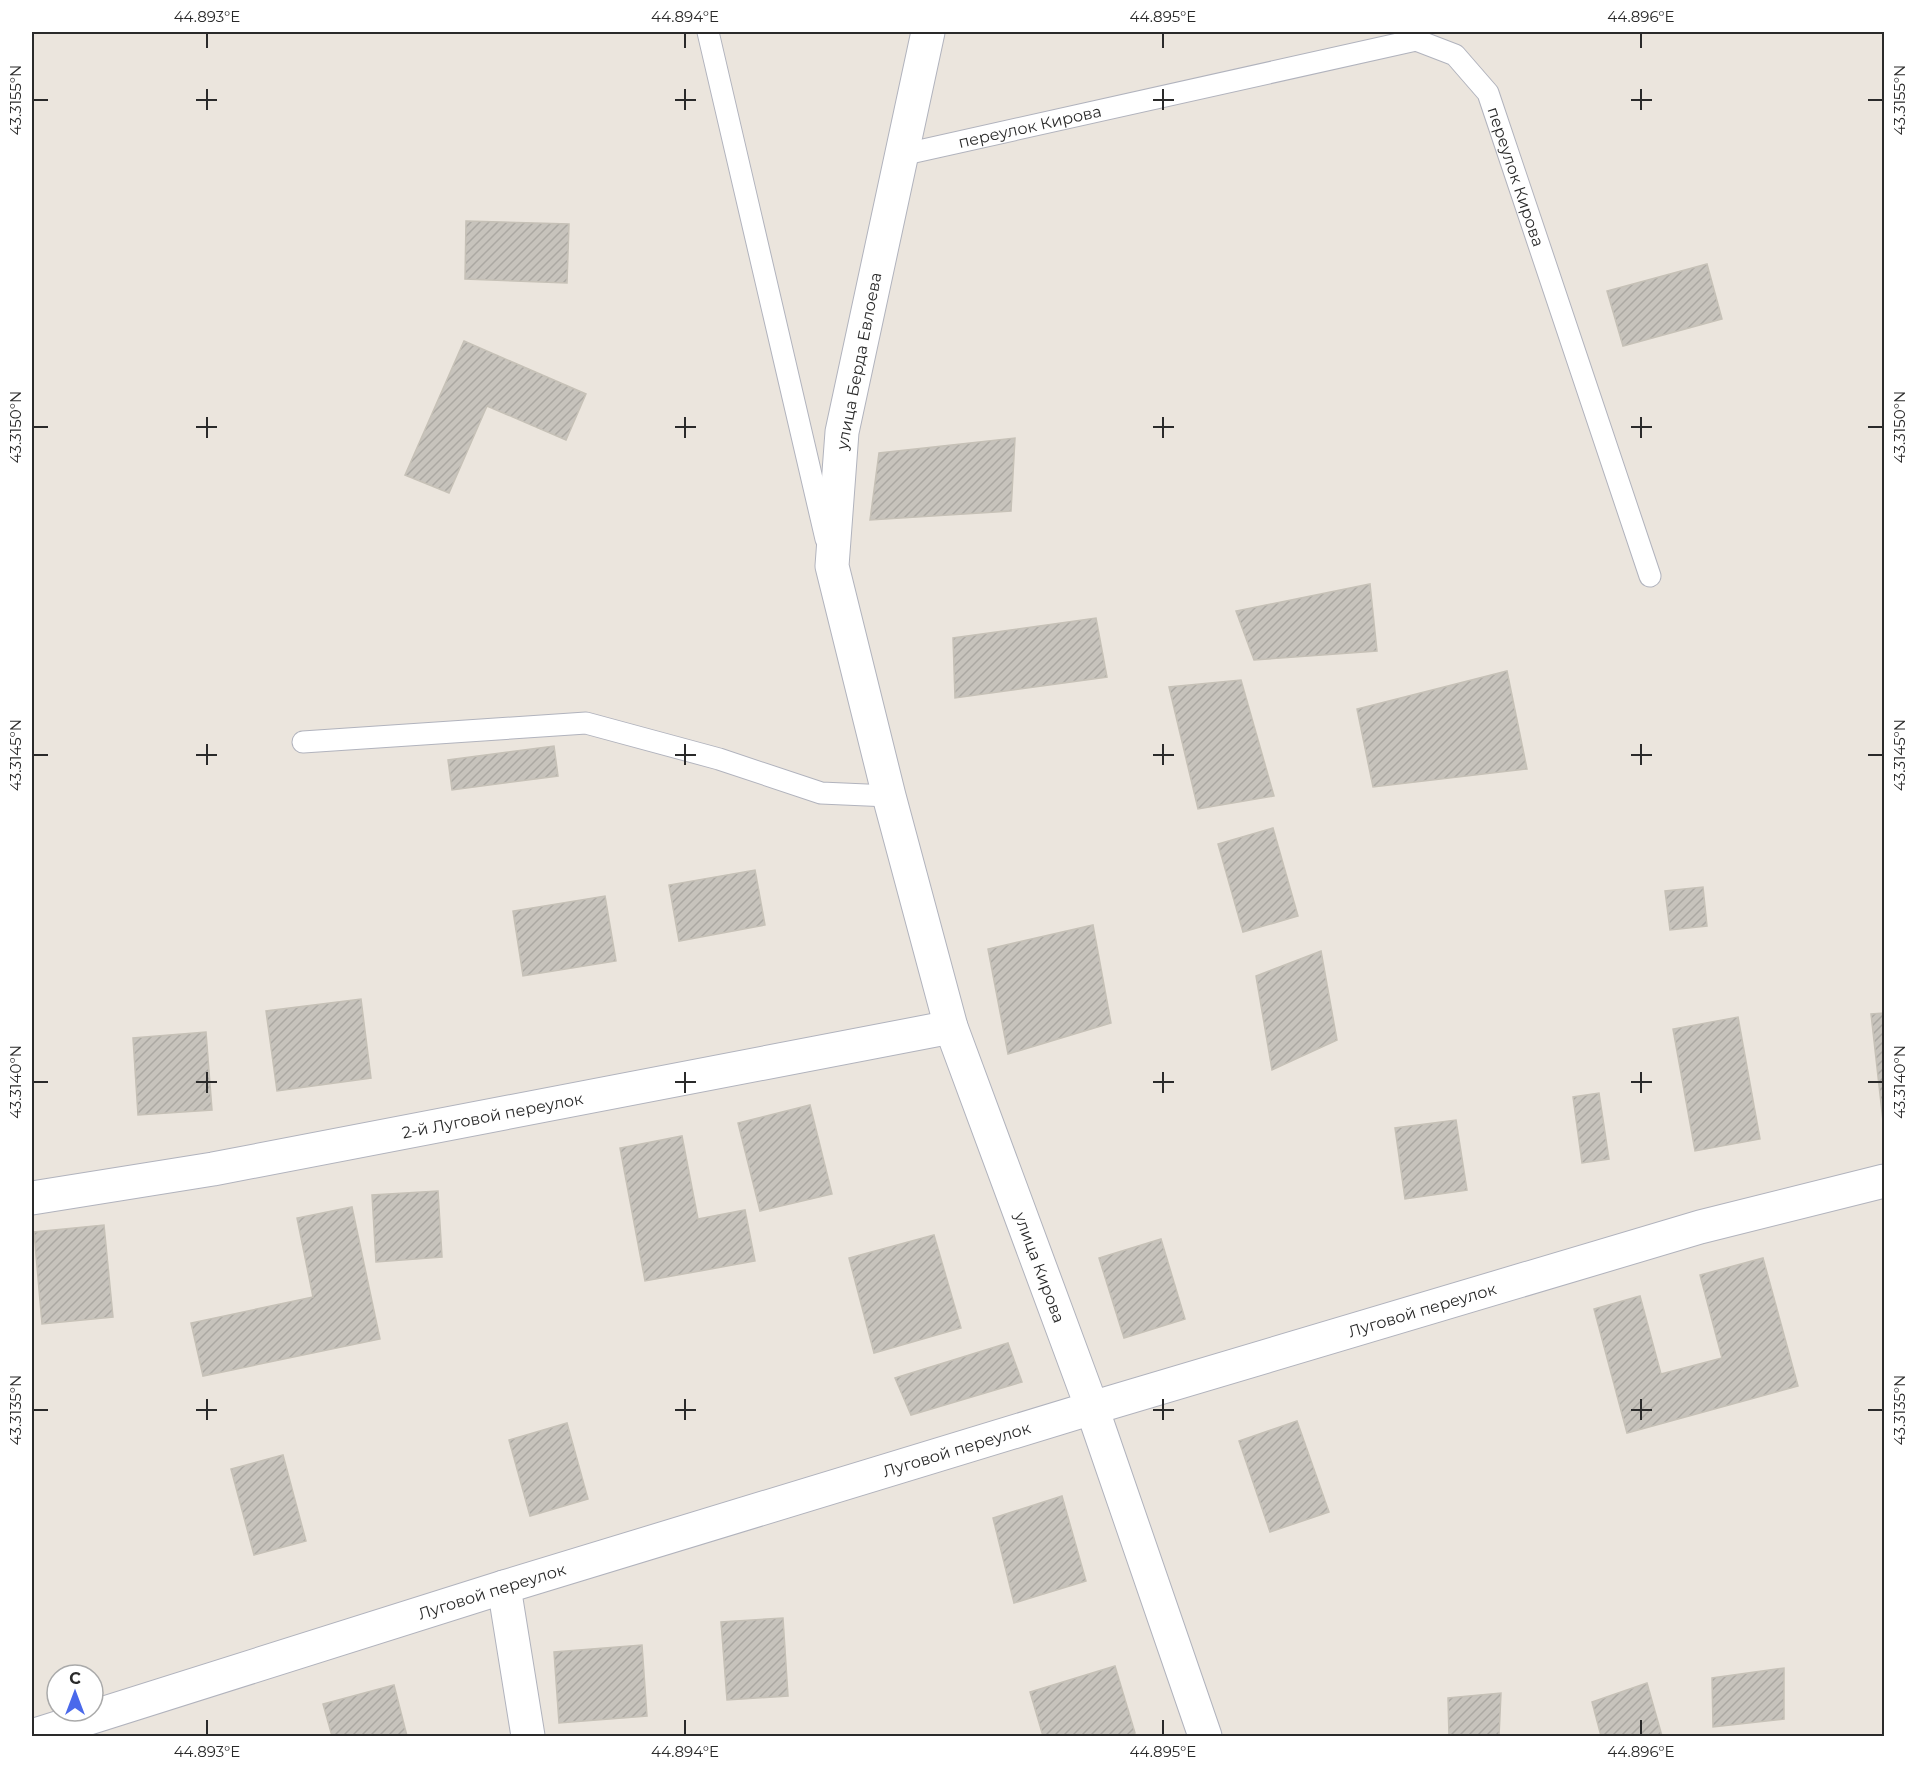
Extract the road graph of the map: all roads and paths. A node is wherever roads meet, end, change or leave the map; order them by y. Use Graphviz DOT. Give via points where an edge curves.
graph roads {
  1 [pos="708,32"];
  2 [pos="928,32"];
  3 [pos="901,155"];
  4 [pos="832,566"];
  5 [pos="1650,576"];
  6 [pos="303,742"];
  7 [pos="889,796"];
  8 [pos="951,1027"];
  9 [pos="1884,1181"];
  10 [pos="32,1198"];
  11 [pos="1092,1408"];
  12 [pos="504,1587"];
  13 [pos="32,1736"];
  14 [pos="528,1737"];
  15 [pos="1205,1737"];
  1 -- 4 [label="lane"];
  2 -- 3 [label="street, улица Берда Евлоева"];
  3 -- 4 [label="street, улица Берда Евлоева" via="842,432"];
  3 -- 5 [label="lane, переулок Кирова" via="1416,40 1455,55 1488,93"];
  4 -- 7 [label="street, улица Берда Евлоева"];
  6 -- 7 [label="lane" via="586,723 719,759 821,793"];
  7 -- 8 [label="street, улица Кирова"];
  8 -- 10 [label="street, 2-й Луговой переулок" via="213,1169"];
  8 -- 11 [label="street, улица Кирова"];
  9 -- 11 [label="street, Луговой переулок" via="1688,1230"];
  11 -- 12 [label="street, Луговой переулок"];
  11 -- 15 [label="street, улица Кирова"];
  12 -- 13 [label="street, Луговой переулок"];
  12 -- 14 [label="street"];
}
